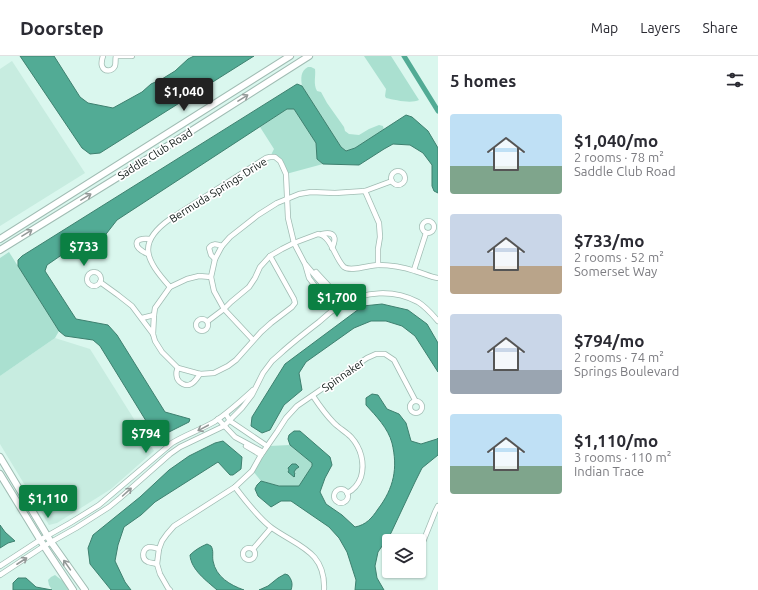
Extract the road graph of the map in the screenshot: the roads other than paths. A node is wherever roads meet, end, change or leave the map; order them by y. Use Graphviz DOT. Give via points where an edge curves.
graph roads {
  1 [pos="103,56"];
  2 [pos="116,56"];
  3 [pos="132,56"];
  4 [pos="290,56"];
  5 [pos="309,56"];
  6 [pos="392,181"];
  7 [pos="365,191"];
  8 [pos="287,198"];
  9 [pos="426,233"];
  10 [pos="322,234"];
  11 [pos="0,239"];
  12 [pos="150,239"];
  13 [pos="294,243"];
  14 [pos="222,246"];
  15 [pos="332,248"];
  16 [pos="0,250"];
  17 [pos="148,254"];
  18 [pos="270,256"];
  19 [pos="215,258"];
  20 [pos="305,264"];
  21 [pos="378,265"];
  22 [pos="414,270"];
  23 [pos="211,277"];
  24 [pos="438,278"];
  25 [pos="100,282"];
  26 [pos="170,287"];
  27 [pos="340,305"];
  28 [pos="224,309"];
  29 [pos="333,310"];
  30 [pos="154,315"];
  31 [pos="142,318"];
  32 [pos="208,321"];
  33 [pos="438,321"];
  34 [pos="153,334"];
  35 [pos="253,340"];
  36 [pos="178,368"];
  37 [pos="200,374"];
  38 [pos="255,387"];
  39 [pos="313,396"];
  40 [pos="415,400"];
  41 [pos="226,414"];
  42 [pos="218,419"];
  43 [pos="230,421"];
  44 [pos="224,426"];
  45 [pos="267,446"];
  46 [pos="262,453"];
  47 [pos="0,457"];
  48 [pos="0,474"];
  49 [pos="235,487"];
  50 [pos="347,493"];
  51 [pos="438,506"];
  52 [pos="271,528"];
  53 [pos="426,534"];
  54 [pos="47,536"];
  55 [pos="40,540"];
  56 [pos="51,542"];
  57 [pos="44,546"];
  58 [pos="159,549"];
  59 [pos="253,549"];
  60 [pos="157,564"];
  61 [pos="0,566"];
  62 [pos="0,575"];
  63 [pos="73,590"];
  64 [pos="85,590"];
  65 [pos="170,590"];
  66 [pos="324,590"];
  1 -- 2 [label="street" via="102,67 108,71 114,67"];
  2 -- 3 [label="street"];
  4 -- 11 [label="street, Saddle Club Road"];
  16 -- 5 [label="street, Saddle Club Road, one-way"];
  6 -- 7 [label="street"];
  7 -- 8 [label="street" via="312,192"];
  7 -- 21 [label="street" via="379,223"];
  8 -- 12 [label="street, Bermuda Springs Drive" via="286,174 280,161 275,157 266,158 161,225"];
  8 -- 13 [label="street, Bermuda Springs Drive" via="288,218"];
  8 -- 14 [label="street" via="253,219"];
  9 -- 22 [label="street"];
  10 -- 13 [label="street"];
  10 -- 15 [label="street"];
  10 -- 15 [label="street" via="328,233 335,237"];
  12 -- 17 [label="street"];
  12 -- 17 [label="street, Bermuda Springs Drive" via="144,238 137,243 137,246"];
  13 -- 18 [label="street"];
  13 -- 20 [label="street, Bermuda Springs Drive"];
  14 -- 19 [label="street"];
  14 -- 19 [label="street" via="215,244 209,248"];
  15 -- 21 [label="street" via="344,266 350,269"];
  17 -- 26 [label="street, Bermuda Springs Drive" via="156,270"];
  18 -- 28 [label="street" via="249,287"];
  18 -- 35 [label="street" via="295,303"];
  19 -- 23 [label="street"];
  20 -- 27 [label="street, Bermuda Springs Drive" via="328,285"];
  20 -- 29 [label="street, Bermuda Springs Drive" via="309,278"];
  21 -- 22 [label="street"];
  22 -- 24 [label="street"];
  23 -- 26 [label="street" via="199,276"];
  23 -- 28 [label="street" via="214,291"];
  25 -- 31 [label="street" via="132,306"];
  26 -- 30 [label="street" via="155,308"];
  27 -- 29 [label="street"];
  27 -- 33 [label="street" via="369,294 396,294 418,302"];
  28 -- 32 [label="street"];
  28 -- 35 [label="street"];
  29 -- 38 [label="street" via="272,361"];
  30 -- 31 [label="street"];
  30 -- 34 [label="street"];
  31 -- 34 [label="street"];
  34 -- 36 [label="street" via="162,352"];
  35 -- 37 [label="street" via="228,366 214,373"];
  36 -- 37 [label="street"];
  36 -- 37 [label="street" via="176,373 179,381 188,386"];
  38 -- 41 [label="street"];
  38 -- 43 [label="street" via="252,395"];
  39 -- 40 [label="street, Spinnaker" via="367,358 385,354 394,360"];
  39 -- 45 [label="street, Spinnaker" via="297,406"];
  39 -- 50 [label="street" via="327,416 351,437 362,459 362,470 357,486"];
  41 -- 42 [label="street"];
  41 -- 43 [label="street"];
  42 -- 44 [label="street"];
  42 -- 54 [label="street, one-way" via="172,443 99,505"];
  43 -- 44 [label="street"];
  43 -- 45 [label="street"];
  44 -- 46 [label="street" via="235,437"];
  56 -- 44 [label="street, one-way" via="120,498 180,447"];
  45 -- 46 [label="street, Spinnaker"];
  46 -- 49 [label="street, Spinnaker" via="252,471"];
  47 -- 54 [label="street"];
  48 -- 55 [label="street"];
  49 -- 52 [label="street"];
  49 -- 58 [label="street, Spinnaker" via="174,526"];
  51 -- 53 [label="street"];
  52 -- 59 [label="street"];
  52 -- 66 [label="street" via="301,546 315,558 322,572"];
  54 -- 55 [label="street"];
  54 -- 56 [label="street"];
  55 -- 57 [label="street"];
  55 -- 61 [label="street"];
  56 -- 57 [label="street"];
  64 -- 56 [label="street, one-way"];
  62 -- 57 [label="street, one-way"];
  57 -- 63 [label="street"];
  58 -- 60 [label="street, Spinnaker"];
  58 -- 60 [label="street" via="149,547 143,553 144,560"];
  60 -- 65 [label="street"];
}
